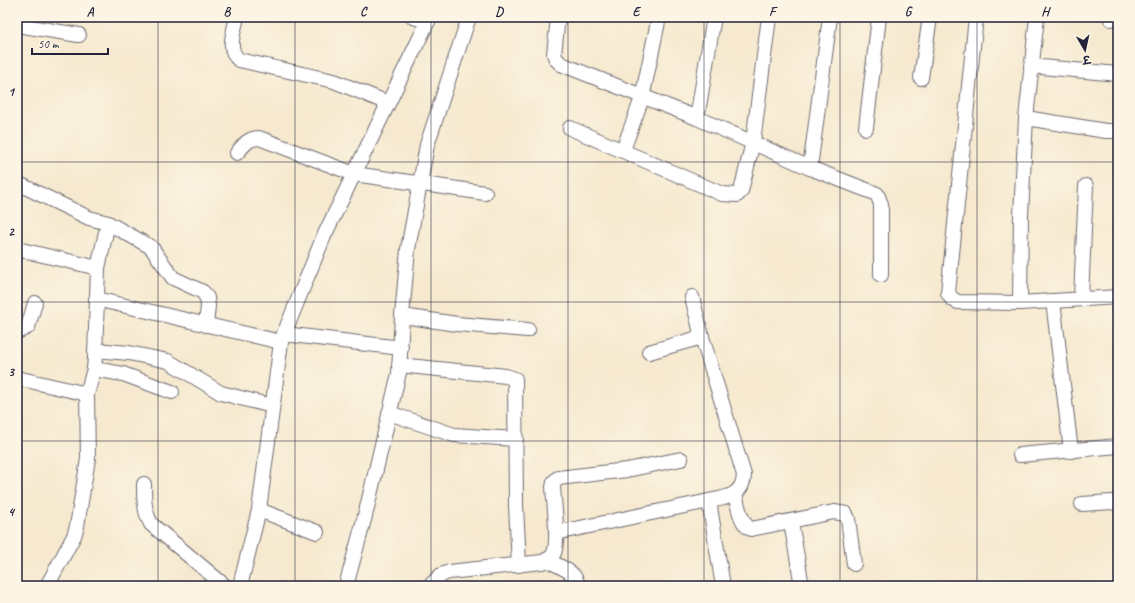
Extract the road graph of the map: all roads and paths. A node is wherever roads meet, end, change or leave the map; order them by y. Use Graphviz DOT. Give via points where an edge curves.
graph roads {
  1 [pos="237,17"];
  2 [pos="413,17"];
  3 [pos="469,17"];
  4 [pos="558,17"];
  5 [pos="659,17"];
  6 [pos="714,17"];
  7 [pos="769,17"];
  8 [pos="830,17"];
  9 [pos="879,17"];
  10 [pos="930,17"];
  11 [pos="976,17"];
  12 [pos="1037,17"];
  13 [pos="429,19"];
  14 [pos="17,25"];
  15 [pos="79,35"];
  16 [pos="1031,66"];
  17 [pos="1118,74"];
  18 [pos="921,78"];
  19 [pos="642,98"];
  20 [pos="388,103"];
  21 [pos="697,118"];
  22 [pos="1026,118"];
  23 [pos="570,128"];
  24 [pos="866,128"];
  25 [pos="1118,131"];
  26 [pos="753,142"];
  27 [pos="623,150"];
  28 [pos="237,153"];
  29 [pos="810,168"];
  30 [pos="354,174"];
  31 [pos="17,183"];
  32 [pos="419,185"];
  33 [pos="1086,186"];
  34 [pos="485,193"];
  35 [pos="108,223"];
  36 [pos="17,249"];
  37 [pos="98,268"];
  38 [pos="881,275"];
  39 [pos="692,297"];
  40 [pos="1118,297"];
  41 [pos="1081,298"];
  42 [pos="96,299"];
  43 [pos="1053,301"];
  44 [pos="35,303"];
  45 [pos="1020,303"];
  46 [pos="402,316"];
  47 [pos="206,325"];
  48 [pos="528,330"];
  49 [pos="17,332"];
  50 [pos="702,337"];
  51 [pos="282,338"];
  52 [pos="401,348"];
  53 [pos="95,350"];
  54 [pos="649,352"];
  55 [pos="399,365"];
  56 [pos="94,369"];
  57 [pos="17,378"];
  58 [pos="172,392"];
  59 [pos="87,394"];
  60 [pos="272,406"];
  61 [pos="389,413"];
  62 [pos="516,439"];
  63 [pos="1118,446"];
  64 [pos="1071,450"];
  65 [pos="1020,455"];
  66 [pos="681,459"];
  67 [pos="144,484"];
  68 [pos="735,494"];
  69 [pos="709,502"];
  70 [pos="1082,504"];
  71 [pos="1118,504"];
  72 [pos="259,510"];
  73 [pos="791,522"];
  74 [pos="317,532"];
  75 [pos="556,533"];
  76 [pos="547,560"];
  77 [pos="519,564"];
  78 [pos="854,564"];
  79 [pos="47,586"];
  80 [pos="226,586"];
  81 [pos="240,586"];
  82 [pos="346,586"];
  83 [pos="430,586"];
  84 [pos="578,586"];
  85 [pos="723,586"];
  86 [pos="802,586"];
  1 -- 20 [label="street" via="231,49 240,60 334,81"];
  2 -- 13 [label="street"];
  3 -- 32 [label="street" via="429,137"];
  4 -- 19 [label="street" via="554,48 556,59 561,64"];
  5 -- 19 [label="street"];
  6 -- 21 [label="street"];
  7 -- 26 [label="street"];
  8 -- 29 [label="street"];
  9 -- 24 [label="street"];
  10 -- 18 [label="street"];
  11 -- 45 [label="street" via="948,293 958,302"];
  12 -- 16 [label="street"];
  13 -- 20 [label="street"];
  14 -- 15 [label="street"];
  16 -- 17 [label="street"];
  16 -- 22 [label="street"];
  19 -- 21 [label="street"];
  19 -- 27 [label="street"];
  20 -- 30 [label="street"];
  21 -- 26 [label="street"];
  22 -- 25 [label="street"];
  22 -- 45 [label="street"];
  23 -- 27 [label="street"];
  26 -- 27 [label="street" via="741,191 730,196"];
  26 -- 29 [label="street"];
  28 -- 30 [label="street" via="247,141 259,138"];
  29 -- 38 [label="street" via="877,194 881,204"];
  30 -- 32 [label="street"];
  30 -- 51 [label="street" via="324,236"];
  31 -- 35 [label="street" via="89,218"];
  32 -- 34 [label="street"];
  32 -- 46 [label="street" via="408,249"];
  33 -- 41 [label="street"];
  35 -- 37 [label="street"];
  35 -- 47 [label="street" via="151,247 173,278 203,292 208,306"];
  36 -- 37 [label="street"];
  37 -- 42 [label="street"];
  39 -- 50 [label="street"];
  40 -- 41 [label="street"];
  41 -- 43 [label="street"];
  42 -- 47 [label="street"];
  42 -- 53 [label="street"];
  43 -- 45 [label="street"];
  43 -- 64 [label="street"];
  44 -- 49 [label="street" via="28,327"];
  46 -- 48 [label="street"];
  46 -- 52 [label="street"];
  47 -- 51 [label="street"];
  50 -- 54 [label="street"];
  50 -- 68 [label="street" via="744,475 744,480"];
  51 -- 52 [label="street"];
  51 -- 60 [label="street"];
  52 -- 55 [label="street"];
  53 -- 56 [label="street"];
  53 -- 60 [label="street" via="129,353 168,362 221,393"];
  55 -- 61 [label="street"];
  55 -- 62 [label="street" via="511,377 517,384"];
  56 -- 58 [label="street" via="123,374"];
  56 -- 59 [label="street"];
  57 -- 59 [label="street"];
  59 -- 79 [label="street" via="88,459 77,526"];
  60 -- 72 [label="street"];
  61 -- 62 [label="street" via="454,435"];
  61 -- 82 [label="street"];
  62 -- 77 [label="street"];
  63 -- 64 [label="street"];
  64 -- 65 [label="street"];
  66 -- 75 [label="street" via="621,471 558,478 553,487"];
  67 -- 80 [label="street" via="144,506 151,524"];
  68 -- 69 [label="street"];
  68 -- 73 [label="street" via="746,527 757,529"];
  69 -- 75 [label="street"];
  69 -- 85 [label="street"];
  70 -- 71 [label="street"];
  72 -- 74 [label="street"];
  72 -- 81 [label="street"];
  73 -- 78 [label="street" via="834,512 846,514"];
  73 -- 86 [label="street"];
  75 -- 76 [label="street" via="554,553"];
  76 -- 77 [label="street"];
  76 -- 84 [label="street" via="573,574"];
  77 -- 83 [label="street" via="449,572 441,575"];
}
